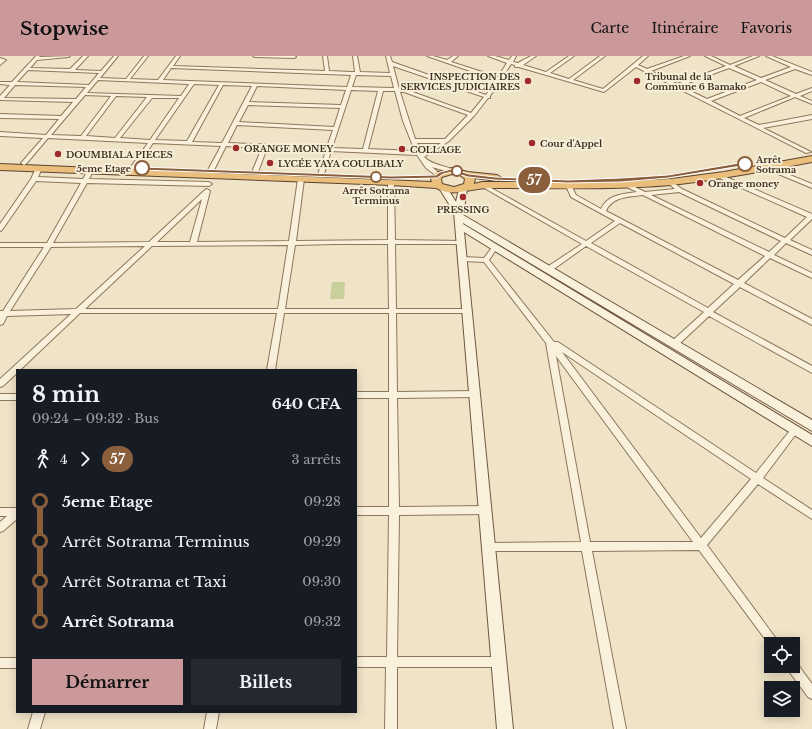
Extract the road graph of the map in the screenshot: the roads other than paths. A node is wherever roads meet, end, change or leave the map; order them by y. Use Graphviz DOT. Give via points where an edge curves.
graph roads {
  1 [pos="68,56"];
  2 [pos="86,56"];
  3 [pos="116,56"];
  4 [pos="146,56"];
  5 [pos="178,56"];
  6 [pos="255,56"];
  7 [pos="325,56"];
  8 [pos="355,56"];
  9 [pos="388,56"];
  10 [pos="429,56"];
  11 [pos="456,56"];
  12 [pos="490,56"];
  13 [pos="514,56"];
  14 [pos="534,56"];
  15 [pos="572,56"];
  16 [pos="603,56"];
  17 [pos="646,56"];
  18 [pos="688,56"];
  19 [pos="707,56"];
  20 [pos="757,56"];
  21 [pos="768,56"];
  22 [pos="294,57"];
  23 [pos="36,58"];
  24 [pos="0,59"];
  25 [pos="447,62"];
  26 [pos="510,62"];
  27 [pos="390,63"];
  28 [pos="0,64"];
  29 [pos="519,65"];
  30 [pos="635,65"];
  31 [pos="729,66"];
  32 [pos="170,67"];
  33 [pos="795,67"];
  34 [pos="27,69"];
  35 [pos="72,70"];
  36 [pos="295,71"];
  37 [pos="647,71"];
  38 [pos="103,72"];
  39 [pos="327,72"];
  40 [pos="356,73"];
  41 [pos="547,73"];
  42 [pos="812,74"];
  43 [pos="394,75"];
  44 [pos="501,77"];
  45 [pos="97,79"];
  46 [pos="127,80"];
  47 [pos="570,80"];
  48 [pos="761,80"];
  49 [pos="160,81"];
  50 [pos="193,82"];
  51 [pos="0,83"];
  52 [pos="14,83"];
  53 [pos="222,83"];
  54 [pos="255,85"];
  55 [pos="90,86"];
  56 [pos="676,86"];
  57 [pos="349,88"];
  58 [pos="381,89"];
  59 [pos="812,89"];
  60 [pos="398,90"];
  61 [pos="84,94"];
  62 [pos="115,95"];
  63 [pos="796,96"];
  64 [pos="150,97"];
  65 [pos="182,97"];
  66 [pos="488,97"];
  67 [pos="0,99"];
  68 [pos="78,101"];
  69 [pos="707,101"];
  70 [pos="246,103"];
  71 [pos="812,103"];
  72 [pos="343,107"];
  73 [pos="472,115"];
  74 [pos="0,116"];
  75 [pos="812,117"];
  76 [pos="63,118"];
  77 [pos="740,118"];
  78 [pos="236,123"];
  79 [pos="758,127"];
  80 [pos="336,129"];
  81 [pos="0,134"];
  82 [pos="48,136"];
  83 [pos="82,138"];
  84 [pos="117,139"];
  85 [pos="153,141"];
  86 [pos="413,141"];
  87 [pos="446,141"];
  88 [pos="189,143"];
  89 [pos="225,144"];
  90 [pos="265,146"];
  91 [pos="329,149"];
  92 [pos="365,151"];
  93 [pos="811,154"];
  94 [pos="421,156"];
  95 [pos="0,162"];
  96 [pos="24,163"];
  97 [pos="0,167"];
  98 [pos="766,167"];
  99 [pos="39,168"];
  100 [pos="133,168"];
  101 [pos="90,171"];
  102 [pos="452,171"];
  103 [pos="255,172"];
  104 [pos="321,174"];
  105 [pos="468,175"];
  106 [pos="719,176"];
  107 [pos="34,179"];
  108 [pos="301,179"];
  109 [pos="209,180"];
  110 [pos="85,181"];
  111 [pos="439,181"];
  112 [pos="391,182"];
  113 [pos="670,182"];
  114 [pos="625,184"];
  115 [pos="482,185"];
  116 [pos="569,186"];
  117 [pos="812,186"];
  118 [pos="464,188"];
  119 [pos="680,190"];
  120 [pos="644,193"];
  121 [pos="603,212"];
  122 [pos="812,217"];
  123 [pos="458,218"];
  124 [pos="619,221"];
  125 [pos="0,229"];
  126 [pos="786,240"];
  127 [pos="392,242"];
  128 [pos="461,242"];
  129 [pos="586,243"];
  130 [pos="49,244"];
  131 [pos="152,244"];
  132 [pos="193,244"];
  133 [pos="292,244"];
  134 [pos="0,245"];
  135 [pos="495,247"];
  136 [pos="812,253"];
  137 [pos="770,255"];
  138 [pos="462,259"];
  139 [pos="486,260"];
  140 [pos="549,269"];
  141 [pos="812,276"];
  142 [pos="739,284"];
  143 [pos="392,310"];
  144 [pos="467,310"];
  145 [pos="76,311"];
  146 [pos="281,311"];
  147 [pos="709,312"];
  148 [pos="2,314"];
  149 [pos="0,322"];
  150 [pos="812,322"];
  151 [pos="550,340"];
  152 [pos="674,344"];
  153 [pos="271,369"];
  154 [pos="812,370"];
  155 [pos="0,384"];
  156 [pos="475,394"];
  157 [pos="357,395"];
  158 [pos="394,395"];
  159 [pos="0,397"];
  160 [pos="16,397"];
  161 [pos="812,426"];
  162 [pos="795,430"];
  163 [pos="812,441"];
  164 [pos="758,478"];
  165 [pos="485,510"];
  166 [pos="357,511"];
  167 [pos="394,511"];
  168 [pos="0,512"];
  169 [pos="16,512"];
  170 [pos="16,513"];
  171 [pos="812,515"];
  172 [pos="0,528"];
  173 [pos="700,546"];
  174 [pos="489,547"];
  175 [pos="587,547"];
  176 [pos="770,637"];
  177 [pos="357,662"];
  178 [pos="393,662"];
  179 [pos="499,662"];
  180 [pos="0,663"];
  181 [pos="16,663"];
  182 [pos="797,673"];
  183 [pos="812,693"];
  184 [pos="40,713"];
  185 [pos="213,713"];
  186 [pos="34,729"];
  187 [pos="210,729"];
  188 [pos="391,729"];
  189 [pos="505,729"];
  190 [pos="620,729"];
  1 -- 23 [label="street"];
  2 -- 35 [label="street"];
  3 -- 38 [label="street"];
  4 -- 46 [label="street"];
  5 -- 32 [label="street"];
  6 -- 22 [label="street"];
  7 -- 39 [label="street"];
  8 -- 40 [label="street"];
  9 -- 27 [label="street"];
  10 -- 25 [label="street"];
  11 -- 25 [label="street"];
  12 -- 26 [label="street"];
  13 -- 26 [label="street"];
  14 -- 29 [label="street"];
  15 -- 41 [label="street"];
  16 -- 47 [label="street"];
  17 -- 30 [label="street"];
  18 -- 37 [label="street"];
  19 -- 31 [label="street"];
  20 -- 31 [label="street"];
  21 -- 33 [label="street"];
  22 -- 36 [label="street"];
  23 -- 34 [label="street"];
  24 -- 28 [label="street" via="4,60"];
  25 -- 44 [label="street"];
  26 -- 29 [label="street"];
  26 -- 44 [label="street"];
  27 -- 43 [label="street"];
  27 -- 66 [label="street"];
  29 -- 41 [label="street"];
  29 -- 44 [label="street"];
  30 -- 37 [label="street"];
  30 -- 47 [label="street" via="604,90"];
  31 -- 48 [label="street"];
  31 -- 56 [label="street"];
  32 -- 36 [label="street"];
  32 -- 49 [label="street"];
  33 -- 42 [label="street"];
  33 -- 48 [label="street"];
  34 -- 35 [label="street"];
  34 -- 52 [label="street"];
  35 -- 38 [label="street"];
  36 -- 39 [label="street"];
  37 -- 56 [label="street"];
  38 -- 45 [label="street"];
  39 -- 40 [label="street"];
  40 -- 43 [label="street"];
  40 -- 57 [label="street"];
  41 -- 47 [label="street"];
  43 -- 60 [label="street"];
  44 -- 66 [label="street"];
  45 -- 46 [label="street"];
  45 -- 55 [label="street"];
  46 -- 49 [label="street"];
  48 -- 63 [label="street"];
  48 -- 69 [label="street"];
  49 -- 50 [label="street"];
  50 -- 53 [label="street"];
  50 -- 65 [label="street"];
  51 -- 52 [label="street"];
  52 -- 55 [label="street"];
  52 -- 67 [label="street"];
  53 -- 54 [label="street"];
  53 -- 88 [label="street"];
  54 -- 57 [label="street"];
  54 -- 70 [label="street"];
  55 -- 61 [label="street"];
  56 -- 69 [label="street"];
  57 -- 58 [label="street"];
  57 -- 72 [label="street"];
  58 -- 60 [label="street"];
  58 -- 92 [label="street"];
  59 -- 63 [label="street"];
  60 -- 73 [label="street"];
  60 -- 86 [label="street"];
  61 -- 62 [label="street"];
  61 -- 68 [label="street"];
  62 -- 64 [label="street"];
  62 -- 83 [label="street"];
  63 -- 71 [label="street"];
  63 -- 77 [label="street"];
  64 -- 65 [label="street"];
  64 -- 84 [label="street"];
  65 -- 85 [label="street"];
  66 -- 73 [label="street"];
  67 -- 68 [label="street"];
  68 -- 76 [label="street"];
  69 -- 77 [label="street"];
  70 -- 72 [label="street"];
  70 -- 78 [label="street"];
  72 -- 80 [label="street"];
  73 -- 87 [label="street"];
  74 -- 76 [label="street"];
  75 -- 79 [label="street"];
  76 -- 82 [label="street"];
  77 -- 79 [label="street"];
  78 -- 80 [label="street"];
  78 -- 89 [label="street"];
  79 -- 93 [label="street"];
  80 -- 91 [label="street"];
  81 -- 82 [label="street"];
  82 -- 83 [label="street"];
  82 -- 96 [label="street"];
  83 -- 84 [label="street"];
  84 -- 85 [label="street"];
  85 -- 88 [label="street"];
  85 -- 100 [label="street"];
  86 -- 87 [label="street"];
  86 -- 94 [label="street"];
  87 -- 94 [label="street"];
  88 -- 89 [label="street"];
  89 -- 90 [label="street"];
  89 -- 109 [label="street"];
  90 -- 91 [label="street"];
  90 -- 103 [label="street"];
  91 -- 92 [label="street"];
  91 -- 104 [label="street"];
  92 -- 94 [label="street"];
  93 -- 98 [label="highway"];
  93 -- 105 [label="highway" via="692,173 621,180 568,182"];
  94 -- 102 [label="street" via="436,167"];
  94 -- 111 [label="street"];
  95 -- 96 [label="highway"];
  96 -- 100 [label="highway"];
  97 -- 99 [label="highway"];
  98 -- 106 [label="highway"];
  98 -- 117 [label="street"];
  99 -- 101 [label="highway"];
  99 -- 107 [label="street"];
  100 -- 109 [label="highway"];
  101 -- 109 [label="highway"];
  101 -- 110 [label="street"];
  102 -- 105 [label="highway"];
  102 -- 111 [label="highway"];
  103 -- 104 [label="highway"];
  103 -- 109 [label="highway"];
  104 -- 111 [label="highway"];
  105 -- 118 [label="highway" via="471,182"];
  106 -- 113 [label="highway"];
  106 -- 122 [label="street"];
  107 -- 110 [label="street"];
  107 -- 125 [label="street"];
  108 -- 109 [label="highway"];
  108 -- 112 [label="highway"];
  108 -- 133 [label="street"];
  109 -- 110 [label="street"];
  109 -- 131 [label="street"];
  109 -- 132 [label="street"];
  110 -- 130 [label="street"];
  111 -- 112 [label="highway"];
  111 -- 118 [label="highway" via="449,190"];
  111 -- 123 [label="main road"];
  112 -- 127 [label="street"];
  113 -- 114 [label="highway"];
  113 -- 119 [label="street"];
  114 -- 116 [label="highway"];
  114 -- 120 [label="street"];
  115 -- 116 [label="highway"];
  115 -- 118 [label="highway"];
  115 -- 129 [label="street"];
  116 -- 121 [label="street" via="573,196"];
  118 -- 123 [label="main road"];
  119 -- 120 [label="street"];
  119 -- 126 [label="street"];
  120 -- 121 [label="street" via="618,196 606,204"];
  120 -- 137 [label="street"];
  121 -- 124 [label="street"];
  122 -- 126 [label="street"];
  123 -- 128 [label="main road"];
  123 -- 135 [label="main road"];
  123 -- 140 [label="main road"];
  124 -- 129 [label="street"];
  124 -- 142 [label="street"];
  126 -- 136 [label="street"];
  126 -- 137 [label="street"];
  127 -- 128 [label="street"];
  127 -- 133 [label="street"];
  127 -- 143 [label="street"];
  128 -- 138 [label="main road"];
  129 -- 140 [label="street"];
  129 -- 147 [label="street"];
  130 -- 131 [label="street"];
  130 -- 134 [label="street"];
  130 -- 148 [label="street"];
  131 -- 132 [label="street"];
  131 -- 145 [label="street"];
  132 -- 133 [label="street"];
  133 -- 146 [label="street"];
  135 -- 139 [label="street"];
  135 -- 162 [label="main road"];
  137 -- 141 [label="street"];
  137 -- 142 [label="street"];
  138 -- 139 [label="street"];
  138 -- 144 [label="main road"];
  139 -- 151 [label="street"];
  140 -- 152 [label="main road"];
  142 -- 147 [label="street"];
  142 -- 150 [label="street"];
  143 -- 144 [label="street"];
  143 -- 146 [label="street"];
  143 -- 158 [label="street"];
  144 -- 156 [label="main road"];
  145 -- 146 [label="street"];
  145 -- 148 [label="street"];
  145 -- 155 [label="street"];
  146 -- 153 [label="street"];
  147 -- 152 [label="street"];
  147 -- 154 [label="street"];
  148 -- 149 [label="street"];
  151 -- 164 [label="street"];
  151 -- 173 [label="street"];
  151 -- 175 [label="street" via="564,434"];
  152 -- 161 [label="main road"];
  156 -- 158 [label="street"];
  156 -- 165 [label="main road"];
  157 -- 158 [label="street"];
  158 -- 167 [label="street"];
  159 -- 160 [label="street"];
  162 -- 163 [label="main road"];
  162 -- 164 [label="street"];
  164 -- 171 [label="street"];
  164 -- 173 [label="street"];
  165 -- 167 [label="street"];
  165 -- 174 [label="main road"];
  166 -- 167 [label="street"];
  167 -- 178 [label="street"];
  168 -- 169 [label="street"];
  170 -- 172 [label="street"];
  173 -- 175 [label="street"];
  173 -- 176 [label="street"];
  174 -- 175 [label="street"];
  174 -- 179 [label="main road"];
  175 -- 190 [label="street"];
  177 -- 178 [label="street"];
  178 -- 179 [label="street"];
  178 -- 188 [label="street"];
  179 -- 189 [label="main road"];
  180 -- 181 [label="street"];
  182 -- 183 [label="street"];
  184 -- 186 [label="street"];
  185 -- 187 [label="street"];
}
